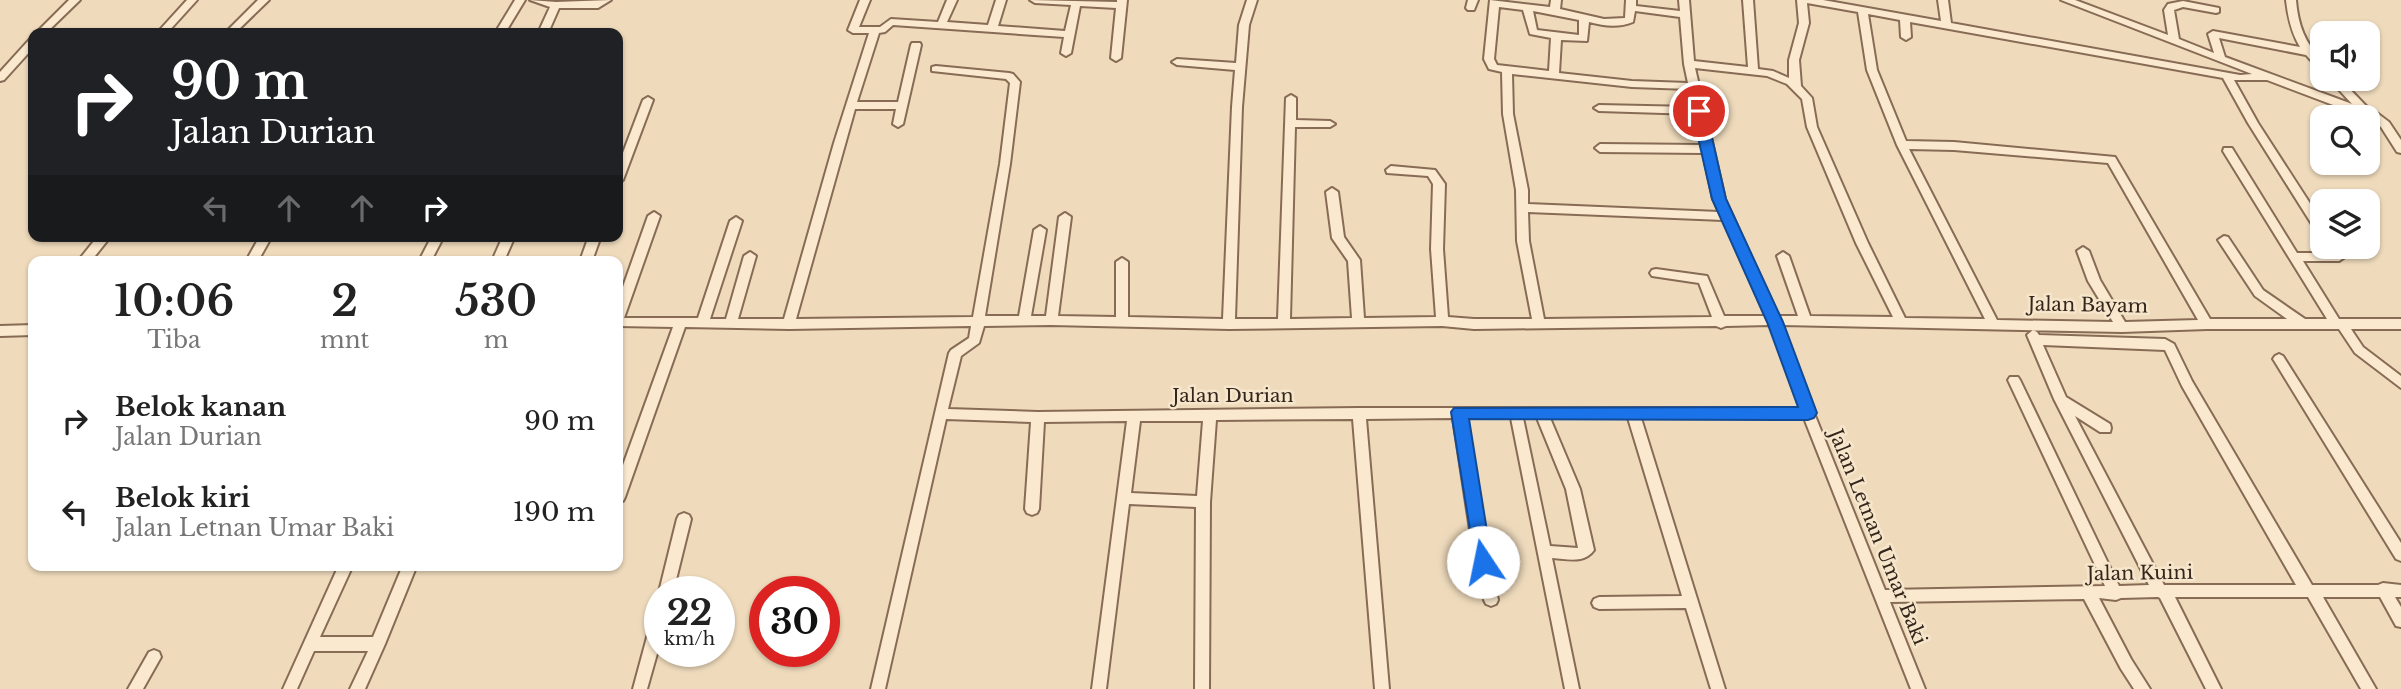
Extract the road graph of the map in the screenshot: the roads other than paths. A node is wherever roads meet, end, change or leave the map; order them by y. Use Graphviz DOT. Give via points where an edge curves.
graph roads {
  1 [pos="75,0"];
  2 [pos="192,0"];
  3 [pos="264,0"];
  4 [pos="520,0"];
  5 [pos="535,0"];
  6 [pos="606,0"];
  7 [pos="865,0"];
  8 [pos="951,0"];
  9 [pos="1002,0"];
  10 [pos="1035,0"];
  11 [pos="1252,0"];
  12 [pos="1684,0"];
  13 [pos="1748,0"];
  14 [pos="1804,0"];
  15 [pos="1943,0"];
  16 [pos="2066,0"];
  17 [pos="2291,0"];
  18 [pos="1070,1"];
  19 [pos="1122,2"];
  20 [pos="1495,2"];
  21 [pos="1631,4"];
  22 [pos="556,5"];
  23 [pos="1556,5"];
  24 [pos="2090,5"];
  25 [pos="1527,7"];
  26 [pos="1863,10"];
  27 [pos="2216,10"];
  28 [pos="1685,15"];
  29 [pos="1584,19"];
  30 [pos="1905,19"];
  31 [pos="1946,24"];
  32 [pos="941,25"];
  33 [pos="46,28"];
  34 [pos="167,28"];
  35 [pos="235,28"];
  36 [pos="503,28"];
  37 [pos="545,28"];
  38 [pos="992,29"];
  39 [pos="874,32"];
  40 [pos="1070,34"];
  41 [pos="1556,36"];
  42 [pos="1906,37"];
  43 [pos="2174,42"];
  44 [pos="916,45"];
  45 [pos="28,47"];
  46 [pos="2308,52"];
  47 [pos="1066,53"];
  48 [pos="1116,58"];
  49 [pos="2221,60"];
  50 [pos="1177,62"];
  51 [pos="1689,64"];
  52 [pos="1240,68"];
  53 [pos="936,69"];
  54 [pos="1507,70"];
  55 [pos="1753,70"];
  56 [pos="1554,76"];
  57 [pos="2227,76"];
  58 [pos="2267,77"];
  59 [pos="0,78"];
  60 [pos="1694,86"];
  61 [pos="1796,86"];
  62 [pos="2346,91"];
  63 [pos="1291,98"];
  64 [pos="648,100"];
  65 [pos="2342,105"];
  66 [pos="2359,105"];
  67 [pos="851,106"];
  68 [pos="903,106"];
  69 [pos="1599,108"];
  70 [pos="1699,111"];
  71 [pos="2380,118"];
  72 [pos="1291,123"];
  73 [pos="898,124"];
  74 [pos="1330,124"];
  75 [pos="1902,145"];
  76 [pos="1600,148"];
  77 [pos="1709,149"];
  78 [pos="2401,149"];
  79 [pos="2228,151"];
  80 [pos="623,167"];
  81 [pos="1391,170"];
  82 [pos="1332,192"];
  83 [pos="1522,208"];
  84 [pos="2310,212"];
  85 [pos="654,216"];
  86 [pos="1726,216"];
  87 [pos="1065,217"];
  88 [pos="736,221"];
  89 [pos="1040,230"];
  90 [pos="2224,240"];
  91 [pos="100,242"];
  92 [pos="2083,251"];
  93 [pos="88,256"];
  94 [pos="750,256"];
  95 [pos="1783,256"];
  96 [pos="2295,257"];
  97 [pos="2310,257"];
  98 [pos="1122,262"];
  99 [pos="1656,272"];
  100 [pos="623,306"];
  101 [pos="623,320"];
  102 [pos="1051,320"];
  103 [pos="1806,320"];
  104 [pos="978,321"];
  105 [pos="1024,321"];
  106 [pos="1442,321"];
  107 [pos="703,322"];
  108 [pos="731,322"];
  109 [pos="1358,322"];
  110 [pos="1539,322"];
  111 [pos="1775,322"];
  112 [pos="1901,322"];
  113 [pos="681,323"];
  114 [pos="1122,323"];
  115 [pos="1284,323"];
  116 [pos="1721,323"];
  117 [pos="789,324"];
  118 [pos="1229,324"];
  119 [pos="1993,324"];
  120 [pos="2029,324"];
  121 [pos="2207,324"];
  122 [pos="2302,324"];
  123 [pos="2339,324"];
  124 [pos="2401,324"];
  125 [pos="2122,327"];
  126 [pos="28,330"];
  127 [pos="0,331"];
  128 [pos="2034,340"];
  129 [pos="2279,359"];
  130 [pos="2014,380"];
  131 [pos="2401,383"];
  132 [pos="2062,401"];
  133 [pos="1460,412"];
  134 [pos="1359,413"];
  135 [pos="1516,413"];
  136 [pos="1633,413"];
  137 [pos="1808,413"];
  138 [pos="941,414"];
  139 [pos="1542,414"];
  140 [pos="1134,415"];
  141 [pos="1210,415"];
  142 [pos="1038,417"];
  143 [pos="2105,428"];
  144 [pos="623,483"];
  145 [pos="1124,498"];
  146 [pos="1203,502"];
  147 [pos="1032,509"];
  148 [pos="684,519"];
  149 [pos="1543,551"];
  150 [pos="2401,555"];
  151 [pos="343,571"];
  152 [pos="408,571"];
  153 [pos="670,576"];
  154 [pos="2382,589"];
  155 [pos="2309,591"];
  156 [pos="2401,591"];
  157 [pos="2162,592"];
  158 [pos="2088,594"];
  159 [pos="2116,594"];
  160 [pos="1880,596"];
  161 [pos="1491,600"];
  162 [pos="1689,602"];
  163 [pos="1599,603"];
  164 [pos="2401,621"];
  165 [pos="310,644"];
  166 [pos="378,644"];
  167 [pos="153,657"];
  168 [pos="646,667"];
  169 [pos="135,689"];
  170 [pos="290,689"];
  171 [pos="357,689"];
  172 [pos="640,689"];
  173 [pos="878,689"];
  174 [pos="1099,689"];
  175 [pos="1202,689"];
  176 [pos="1382,689"];
  177 [pos="1572,689"];
  178 [pos="1718,689"];
  179 [pos="1919,689"];
  180 [pos="2143,689"];
  181 [pos="2214,689"];
  182 [pos="2369,689"];
  1 -- 33 [label="street"];
  2 -- 34 [label="street"];
  3 -- 35 [label="street"];
  4 -- 36 [label="street"];
  5 -- 22 [label="street"];
  6 -- 22 [label="street" via="598,5"];
  7 -- 39 [label="street" via="852,30"];
  8 -- 32 [label="street"];
  9 -- 38 [label="street"];
  10 -- 18 [label="street"];
  11 -- 52 [label="street" via="1244,25"];
  12 -- 28 [label="street, Jalan Letnan Umar Baki"];
  13 -- 55 [label="street"];
  14 -- 26 [label="street"];
  14 -- 61 [label="street" via="1804,22 1793,67"];
  15 -- 31 [label="street"];
  16 -- 24 [label="street"];
  17 -- 46 [label="street" via="2293,25"];
  18 -- 19 [label="street"];
  18 -- 40 [label="street"];
  19 -- 48 [label="street"];
  20 -- 25 [label="street"];
  20 -- 54 [label="street" via="1489,59 1493,67"];
  21 -- 28 [label="street"];
  21 -- 29 [label="street" via="1630,20 1623,24"];
  22 -- 37 [label="street"];
  23 -- 25 [label="street"];
  23 -- 29 [label="street"];
  24 -- 43 [label="street"];
  25 -- 41 [label="street" via="1533,32"];
  26 -- 30 [label="street"];
  26 -- 75 [label="street" via="1872,70"];
  27 -- 43 [label="street" via="2171,6"];
  28 -- 51 [label="street, Jalan Letnan Umar Baki"];
  29 -- 41 [label="street" via="1584,39"];
  30 -- 31 [label="street"];
  30 -- 42 [label="street"];
  31 -- 57 [label="street"];
  32 -- 38 [label="street"];
  32 -- 39 [label="street" via="891,22"];
  38 -- 40 [label="street"];
  39 -- 67 [label="street"];
  40 -- 47 [label="street"];
  41 -- 56 [label="street"];
  43 -- 49 [label="street"];
  44 -- 68 [label="street"];
  45 -- 59 [label="street"];
  46 -- 49 [label="street" via="2213,34"];
  49 -- 58 [label="street"];
  50 -- 52 [label="street"];
  51 -- 55 [label="street"];
  51 -- 60 [label="street, Jalan Letnan Umar Baki"];
  52 -- 118 [label="street"];
  53 -- 104 [label="street" via="1004,75 1015,82"];
  54 -- 56 [label="street"];
  54 -- 83 [label="street" via="1508,114"];
  55 -- 61 [label="street" via="1785,78"];
  56 -- 60 [label="street"];
  57 -- 58 [label="street"];
  57 -- 84 [label="street"];
  58 -- 65 [label="street"];
  60 -- 70 [label="street, Jalan Letnan Umar Baki"];
  61 -- 112 [label="street" via="1807,98 1817,138"];
  62 -- 66 [label="street"];
  63 -- 72 [label="street"];
  64 -- 80 [label="street"];
  67 -- 68 [label="street"];
  67 -- 117 [label="street"];
  68 -- 73 [label="street"];
  69 -- 70 [label="street"];
  70 -- 77 [label="street, Jalan Letnan Umar Baki"];
  71 -- 78 [label="street"];
  72 -- 74 [label="street"];
  72 -- 115 [label="street"];
  75 -- 119 [label="street"];
  75 -- 121 [label="street" via="2111,160"];
  76 -- 77 [label="street"];
  77 -- 86 [label="street, Jalan Letnan Umar Baki"];
  79 -- 96 [label="street"];
  81 -- 106 [label="street" via="1431,173 1439,184"];
  82 -- 109 [label="street" via="1338,238 1354,260"];
  83 -- 86 [label="street"];
  83 -- 110 [label="street" via="1523,241"];
  85 -- 100 [label="street"];
  86 -- 111 [label="street, Jalan Letnan Umar Baki"];
  87 -- 102 [label="street"];
  88 -- 107 [label="street"];
  89 -- 105 [label="street"];
  90 -- 122 [label="street" via="2259,292"];
  91 -- 93 [label="street"];
  92 -- 125 [label="street" via="2094,281"];
  94 -- 108 [label="street"];
  95 -- 103 [label="street"];
  96 -- 97 [label="street"];
  96 -- 123 [label="street"];
  98 -- 114 [label="street"];
  99 -- 116 [label="street" via="1703,279"];
  101 -- 113 [label="street, Jalan Bayam"];
  102 -- 105 [label="street, Jalan Bayam"];
  102 -- 114 [label="street, Jalan Bayam"];
  103 -- 111 [label="street, Jalan Bayam"];
  103 -- 112 [label="street, Jalan Bayam"];
  104 -- 105 [label="street, Jalan Bayam"];
  104 -- 117 [label="street, Jalan Bayam"];
  104 -- 138 [label="street" via="973,342 955,353"];
  106 -- 109 [label="street, Jalan Bayam"];
  106 -- 110 [label="street, Jalan Bayam"];
  107 -- 108 [label="street, Jalan Bayam"];
  107 -- 113 [label="street, Jalan Bayam"];
  108 -- 117 [label="street, Jalan Bayam"];
  109 -- 115 [label="street, Jalan Bayam"];
  110 -- 116 [label="street, Jalan Bayam"];
  111 -- 116 [label="street, Jalan Bayam"];
  111 -- 137 [label="street, Jalan Letnan Umar Baki"];
  112 -- 119 [label="street, Jalan Bayam"];
  113 -- 144 [label="street"];
  114 -- 118 [label="street, Jalan Bayam"];
  115 -- 118 [label="street, Jalan Bayam"];
  119 -- 120 [label="street, Jalan Bayam"];
  120 -- 125 [label="street, Jalan Bayam"];
  120 -- 128 [label="street"];
  121 -- 122 [label="street, Jalan Bayam"];
  121 -- 125 [label="street, Jalan Bayam"];
  122 -- 123 [label="street, Jalan Bayam"];
  123 -- 124 [label="street, Jalan Bayam"];
  123 -- 131 [label="street" via="2359,350"];
  126 -- 127 [label="street"];
  128 -- 132 [label="street"];
  128 -- 155 [label="street" via="2170,346 2186,383"];
  129 -- 150 [label="street"];
  130 -- 159 [label="street"];
  132 -- 143 [label="street"];
  132 -- 157 [label="street"];
  133 -- 134 [label="street, Jalan Durian"];
  133 -- 135 [label="street, Jalan Durian"];
  133 -- 161 [label="street"];
  134 -- 141 [label="street, Jalan Durian"];
  134 -- 176 [label="street"];
  135 -- 139 [label="street, Jalan Durian"];
  135 -- 149 [label="street"];
  136 -- 137 [label="street, Jalan Durian"];
  136 -- 139 [label="street, Jalan Durian"];
  136 -- 162 [label="street"];
  137 -- 160 [label="street, Jalan Letnan Umar Baki"];
  138 -- 142 [label="street, Jalan Durian"];
  138 -- 173 [label="street"];
  139 -- 149 [label="street" via="1573,489 1587,550 1580,554"];
  140 -- 141 [label="street, Jalan Durian"];
  140 -- 142 [label="street, Jalan Durian"];
  140 -- 145 [label="street"];
  141 -- 146 [label="street"];
  142 -- 147 [label="street"];
  145 -- 146 [label="street"];
  145 -- 174 [label="street"];
  146 -- 175 [label="street"];
  148 -- 153 [label="street"];
  149 -- 177 [label="street"];
  151 -- 165 [label="street"];
  152 -- 166 [label="street"];
  154 -- 155 [label="street, Jalan Kuini"];
  154 -- 156 [label="street, Jalan Kuini"];
  154 -- 164 [label="street"];
  155 -- 157 [label="street, Jalan Kuini"];
  155 -- 182 [label="street"];
  157 -- 159 [label="street, Jalan Kuini"];
  157 -- 181 [label="street"];
  158 -- 159 [label="street, Jalan Kuini"];
  158 -- 160 [label="street, Jalan Kuini"];
  158 -- 180 [label="street"];
  160 -- 179 [label="street, Jalan Letnan Umar Baki"];
  162 -- 163 [label="street"];
  162 -- 178 [label="street"];
  165 -- 166 [label="street"];
  165 -- 170 [label="street"];
  166 -- 171 [label="street"];
  167 -- 169 [label="street"];
  168 -- 172 [label="street"];
}
